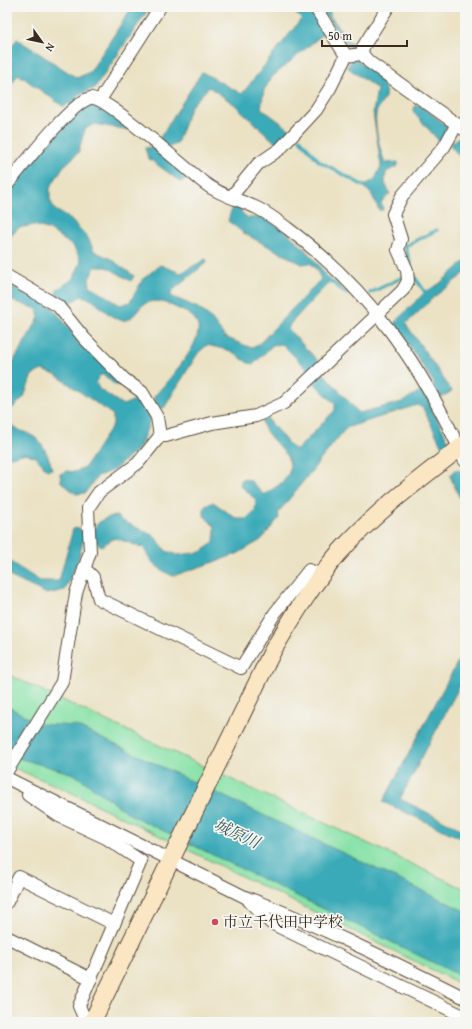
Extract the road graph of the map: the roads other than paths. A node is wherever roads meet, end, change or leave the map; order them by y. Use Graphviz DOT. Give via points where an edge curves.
graph roads {
  1 [pos="160,7"];
  2 [pos="388,7"];
  3 [pos="318,14"];
  4 [pos="355,55"];
  5 [pos="100,100"];
  6 [pos="461,127"];
  7 [pos="7,185"];
  8 [pos="231,198"];
  9 [pos="7,276"];
  10 [pos="379,314"];
  11 [pos="160,436"];
  12 [pos="463,451"];
  13 [pos="84,568"];
  14 [pos="322,575"];
  15 [pos="7,771"];
  16 [pos="7,778"];
  17 [pos="21,786"];
  18 [pos="171,861"];
  19 [pos="245,897"];
  20 [pos="7,902"];
  21 [pos="114,924"];
  22 [pos="7,937"];
  23 [pos="91,979"];
  24 [pos="465,998"];
  25 [pos="465,1017"];
  26 [pos="86,1022"];
  27 [pos="92,1022"];
  1 -- 5 [label="street"];
  2 -- 4 [label="street" via="363,47"];
  3 -- 4 [label="street"];
  4 -- 6 [label="street" via="369,62"];
  4 -- 8 [label="street" via="316,110 280,150 258,164"];
  5 -- 7 [label="street" via="92,98 77,106 40,144"];
  5 -- 8 [label="street" via="134,124 204,183"];
  6 -- 10 [label="street" via="402,196 393,214 402,239 398,250 407,270 408,281 403,290"];
  8 -- 10 [label="street" via="258,208 287,228 356,288"];
  9 -- 11 [label="street" via="58,306 84,338 124,379 142,392 157,417"];
  10 -- 11 [label="street" via="284,403 256,416 212,423"];
  10 -- 12 [label="street" via="426,384"];
  11 -- 13 [label="street" via="138,464 99,492 88,508 90,552"];
  12 -- 14 [label="street" via="382,510"];
  13 -- 14 [label="street" via="93,577 99,599 241,668 275,613 309,570"];
  13 -- 15 [label="street" via="76,593 62,682"];
  14 -- 18 [label="street" via="273,650"];
  16 -- 17 [label="street"];
  17 -- 18 [label="street"];
  17 -- 21 [label="street" via="29,796 59,816 106,838 141,861"];
  18 -- 19 [label="street"];
  18 -- 27 [label="street"];
  19 -- 24 [label="street" via="372,952"];
  19 -- 25 [label="street" via="271,923"];
  20 -- 21 [label="street" via="19,877"];
  21 -- 23 [label="street"];
  22 -- 23 [label="street"];
  23 -- 26 [label="street" via="79,1006"];
}
